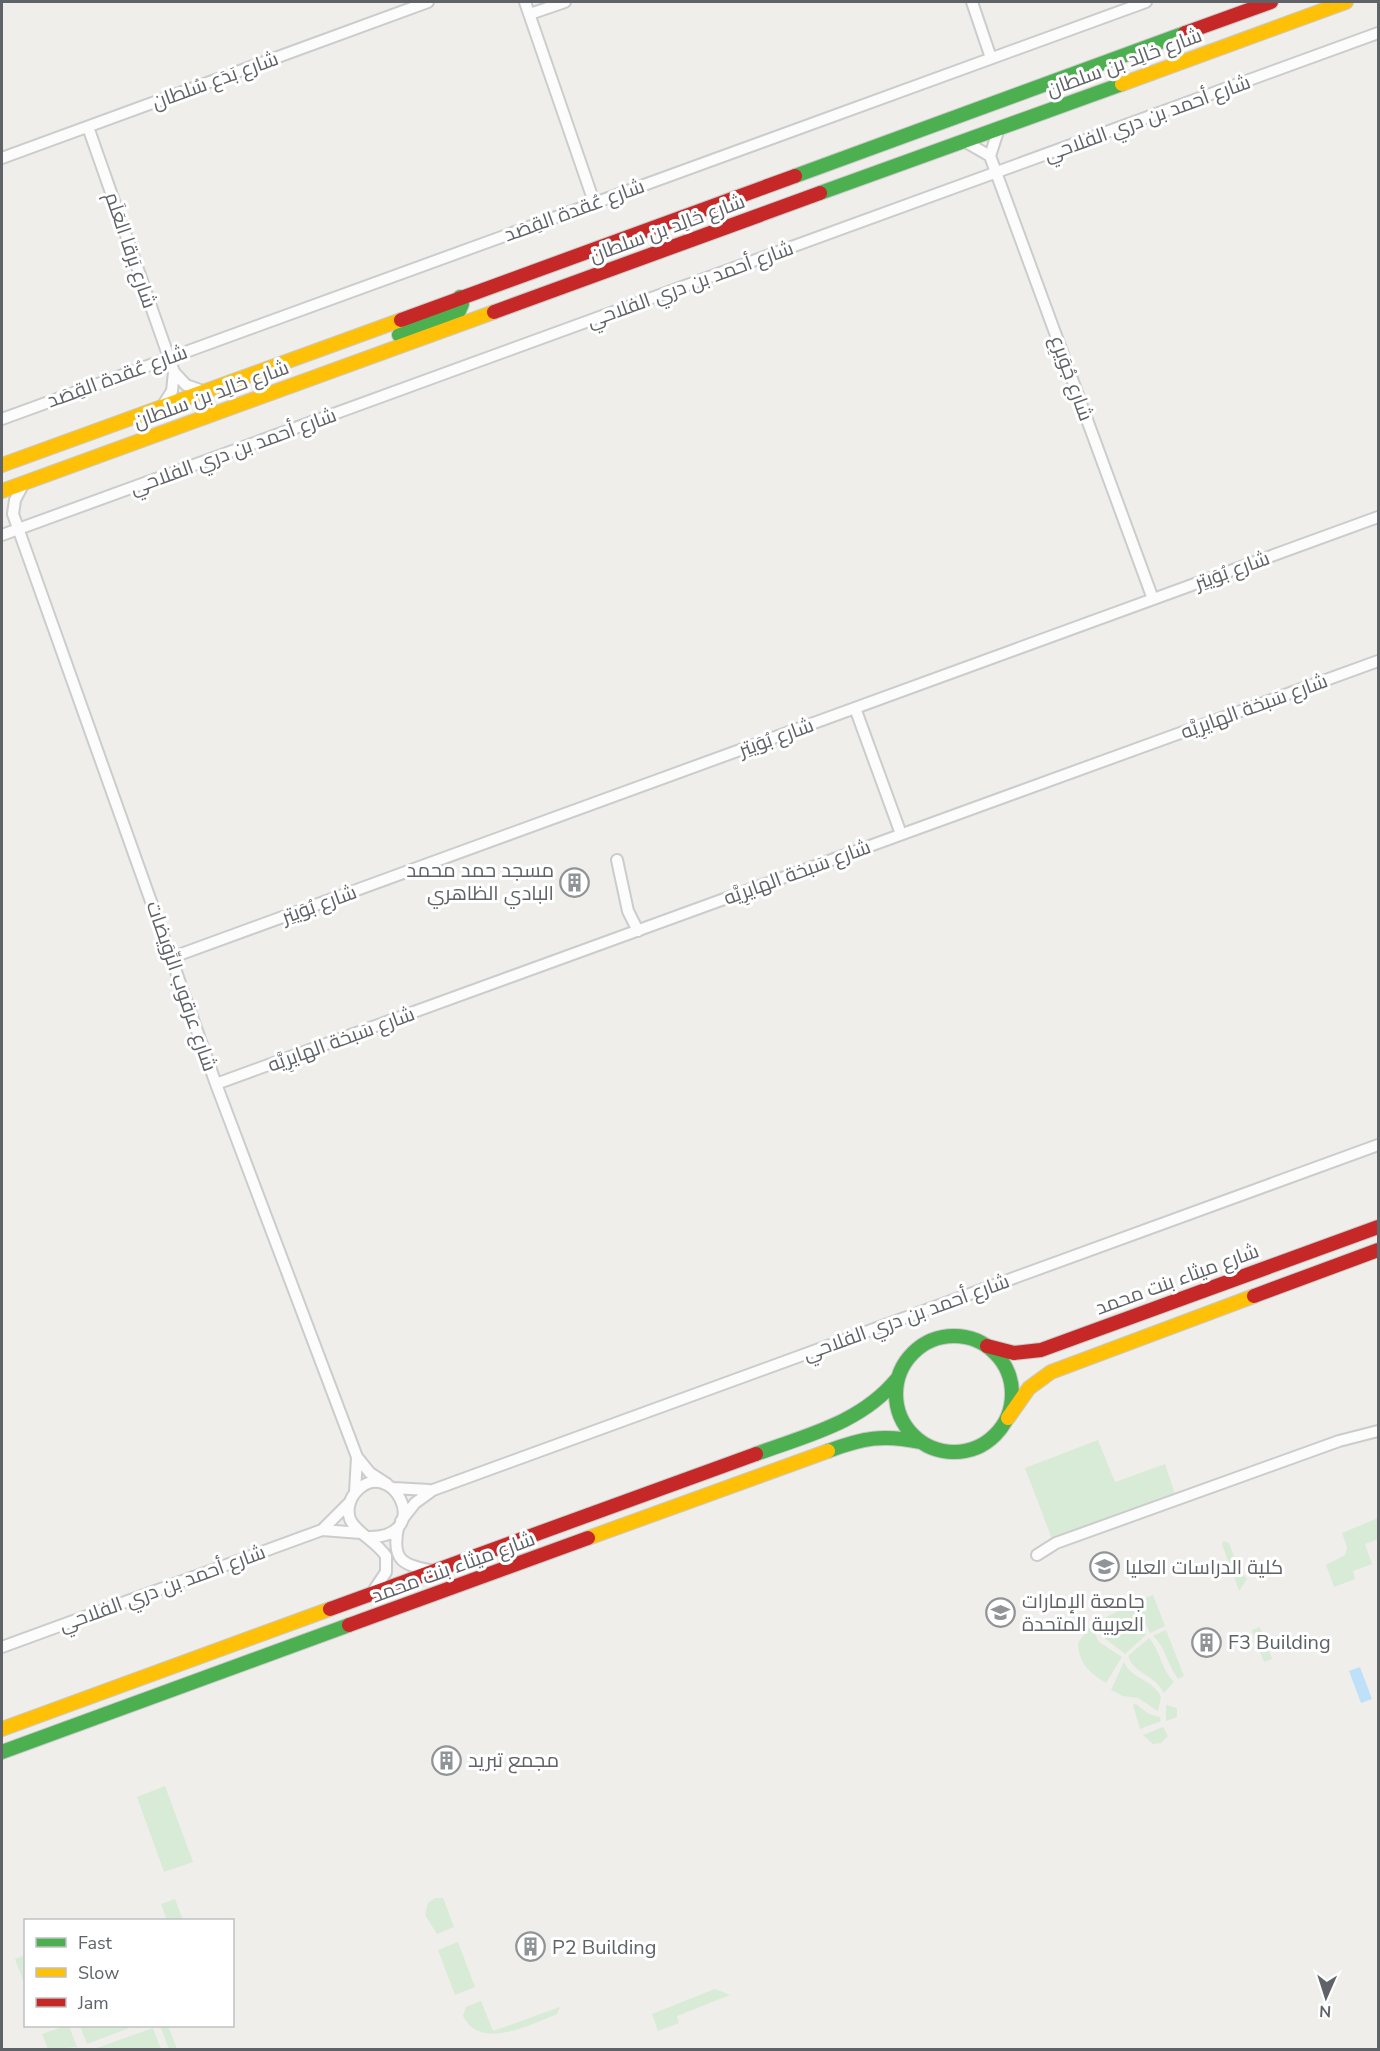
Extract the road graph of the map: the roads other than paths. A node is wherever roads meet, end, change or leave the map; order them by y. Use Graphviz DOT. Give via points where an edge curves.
graph roads {
  1 [pos="428,2"];
  2 [pos="525,2"];
  3 [pos="565,2"];
  4 [pos="972,2"];
  5 [pos="1146,2"];
  6 [pos="1271,2"];
  7 [pos="1346,2"];
  8 [pos="530,14"];
  9 [pos="1378,35"];
  10 [pos="991,58"];
  11 [pos="88,127"];
  12 [pos="999,128"];
  13 [pos="964,141"];
  14 [pos="990,156"];
  15 [pos="2,158"];
  16 [pos="996,172"];
  17 [pos="594,202"];
  18 [pos="460,297"];
  19 [pos="169,358"];
  20 [pos="333,370"];
  21 [pos="174,372"];
  22 [pos="203,391"];
  23 [pos="161,406"];
  24 [pos="2,419"];
  25 [pos="2,465"];
  26 [pos="24,482"];
  27 [pos="2,498"];
  28 [pos="13,514"];
  29 [pos="1378,517"];
  30 [pos="18,529"];
  31 [pos="2,535"];
  32 [pos="1153,599"];
  33 [pos="1378,660"];
  34 [pos="855,708"];
  35 [pos="902,834"];
  36 [pos="617,860"];
  37 [pos="638,931"];
  38 [pos="173,957"];
  39 [pos="216,1084"];
  40 [pos="1378,1144"];
  41 [pos="1378,1227"];
  42 [pos="1378,1250"];
  43 [pos="987,1346"];
  44 [pos="897,1379"];
  45 [pos="1008,1418"];
  46 [pos="1378,1431"];
  47 [pos="921,1442"];
  48 [pos="357,1457"];
  49 [pos="390,1486"];
  50 [pos="433,1490"];
  51 [pos="355,1492"];
  52 [pos="349,1503"];
  53 [pos="399,1524"];
  54 [pos="322,1530"];
  55 [pos="365,1535"];
  56 [pos="1038,1554"];
  57 [pos="434,1571"];
  58 [pos="372,1593"];
  59 [pos="2,1647"];
  60 [pos="2,1729"];
  61 [pos="2,1752"];
  1 -- 11 [label="street, شارع بَدَع سُلطان"];
  2 -- 8 [label="street"];
  3 -- 8 [label="street"];
  4 -- 10 [label="street"];
  5 -- 10 [label="street, شارع عُقدة القِصَد"];
  6 -- 18 [label="main road, شارع خالِد بن سلطان"];
  7 -- 12 [label="main road, شارع خالِد بن سلطان"];
  8 -- 17 [label="street"];
  9 -- 16 [label="street, شارع أحمد بن دري الفلاحي"];
  10 -- 17 [label="street, شارع عُقدة القِصَد"];
  11 -- 15 [label="street, شارع بَدَع سُلطان"];
  11 -- 19 [label="street, شارع بَرقا العَلَم"];
  12 -- 13 [label="main road, شارع خالِد بن سلطان"];
  12 -- 14 [label="street"];
  13 -- 14 [label="street"];
  13 -- 20 [label="main road, شارع خالِد بن سلطان"];
  14 -- 16 [label="street, شارع جُوَيرِع"];
  16 -- 30 [label="street, شارع أحمد بن دري الفلاحي"];
  16 -- 32 [label="street, شارع جُوَيرِع"];
  17 -- 19 [label="street, شارع عُقدة القِصَد"];
  18 -- 20 [label="main road" via="459,311 353,353"];
  18 -- 22 [label="main road, شارع خالِد بن سلطان"];
  19 -- 21 [label="street, شارع بَرقا العَلَم"];
  19 -- 24 [label="street, شارع عُقدة القِصَد"];
  20 -- 26 [label="main road, شارع خالِد بن سلطان"];
  21 -- 22 [label="street" via="186,385"];
  21 -- 23 [label="street" via="172,391"];
  22 -- 23 [label="main road, شارع خالِد بن سلطان"];
  23 -- 25 [label="main road, شارع خالِد بن سلطان"];
  26 -- 27 [label="main road, شارع خالِد بن سلطان"];
  26 -- 28 [label="street"];
  27 -- 28 [label="street, شارع عرقوب الرِّوَيضات"];
  28 -- 30 [label="street, شارع عرقوب الرِّوَيضات"];
  29 -- 32 [label="street, شارع بُوَيتِر"];
  30 -- 31 [label="street, شارع أحمد بن دري الفلاحي"];
  30 -- 38 [label="street, شارع عرقوب الرِّوَيضات"];
  32 -- 34 [label="street, شارع بُوَيتِر"];
  33 -- 35 [label="street, شارع سَبخة الهايرِيَّه"];
  34 -- 35 [label="street"];
  34 -- 38 [label="street, شارع بُوَيتِر"];
  35 -- 37 [label="street, شارع سَبخة الهايرِيَّه"];
  36 -- 37 [label="street" via="628,911"];
  37 -- 39 [label="street, شارع سَبخة الهايرِيَّه"];
  38 -- 39 [label="street, شارع عرقوب الرِّوَيضات"];
  39 -- 48 [label="street, شارع عرقوب الرِّوَيضات"];
  40 -- 50 [label="street, شارع أحمد بن دري الفلاحي"];
  41 -- 43 [label="main road, شارع ميثاء بنت محمد" via="1041,1350 1014,1353"];
  42 -- 45 [label="main road" via="1053,1371 1023,1393"];
  43 -- 44 [label="main road" via="961,1336 934,1340 911,1355"];
  43 -- 45 [label="main road" via="1002,1360 1010,1378 1013,1398"];
  44 -- 47 [label="main road" via="895,1399 901,1419"];
  44 -- 57 [label="main road, شارع ميثاء بنت محمد" via="877,1402 843,1422"];
  45 -- 47 [label="main road" via="991,1440 966,1452 946,1453"];
  46 -- 56 [label="street" via="1305,1453 1056,1543"];
  47 -- 61 [label="main road, شارع ميثاء بنت محمد" via="891,1436 860,1439"];
  48 -- 49 [label="street, شارع عرقوب الرِّوَيضات" via="370,1473"];
  48 -- 51 [label="street, شارع عرقوب الرِّوَيضات"];
  49 -- 50 [label="street, شارع أحمد بن دري الفلاحي"];
  49 -- 51 [label="street" via="370,1483"];
  49 -- 53 [label="street" via="403,1503"];
  50 -- 53 [label="street, شارع أحمد بن دري الفلاحي" via="415,1503"];
  51 -- 52 [label="street"];
  52 -- 54 [label="street, شارع أحمد بن دري الفلاحي"];
  52 -- 55 [label="street" via="351,1520"];
  53 -- 55 [label="street" via="381,1537"];
  53 -- 57 [label="street" via="395,1546 400,1559 412,1567"];
  54 -- 55 [label="street, شارع أحمد بن دري الفلاحي"];
  54 -- 59 [label="street, شارع أحمد بن دري الفلاحي"];
  55 -- 58 [label="street" via="381,1549 387,1564"];
  57 -- 58 [label="main road, شارع ميثاء بنت محمد"];
  58 -- 60 [label="main road, شارع ميثاء بنت محمد"];
}
